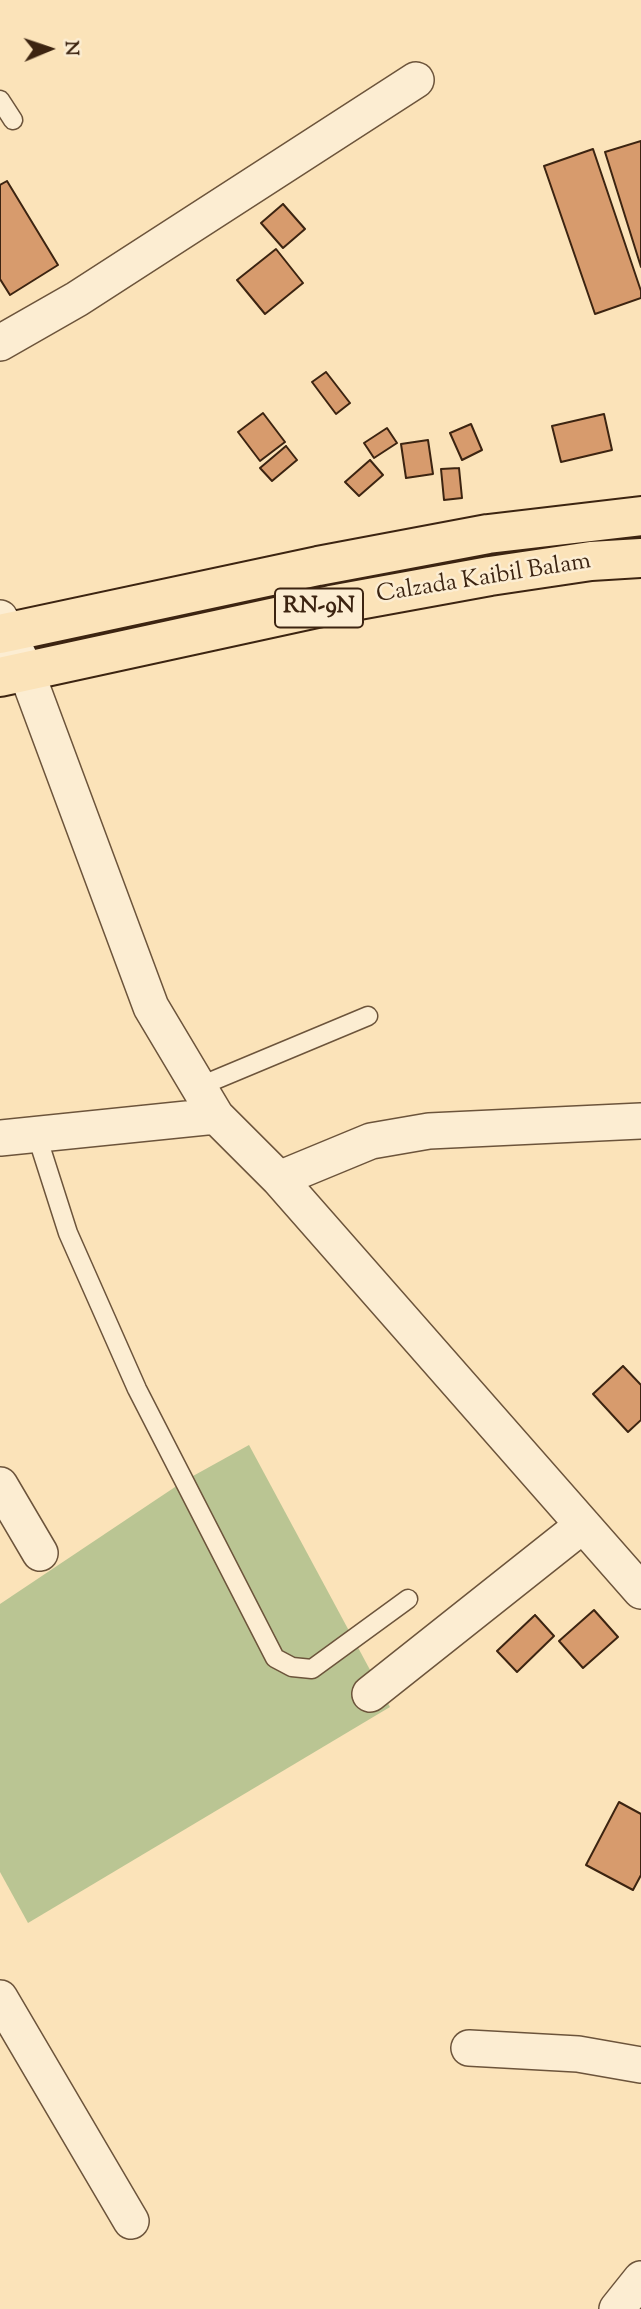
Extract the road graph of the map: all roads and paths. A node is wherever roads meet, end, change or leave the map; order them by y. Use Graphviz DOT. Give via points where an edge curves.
graph roads {
  1 [pos="416,80"];
  2 [pos="0,100"];
  3 [pos="13,120"];
  4 [pos="0,343"];
  5 [pos="641,516"];
  6 [pos="641,558"];
  7 [pos="2,628"];
  8 [pos="13,674"];
  9 [pos="368,1016"];
  10 [pos="207,1101"];
  11 [pos="641,1121"];
  12 [pos="36,1133"];
  13 [pos="0,1138"];
  14 [pos="279,1179"];
  15 [pos="0,1485"];
  16 [pos="583,1525"];
  17 [pos="40,1553"];
  18 [pos="641,1591"];
  19 [pos="408,1599"];
  20 [pos="370,1694"];
  21 [pos="0,1998"];
  22 [pos="469,2048"];
  23 [pos="641,2065"];
  24 [pos="131,2221"];
  25 [pos="641,2279"];
  26 [pos="617,2309"];
  1 -- 4 [label="street" via="77,299"];
  2 -- 3 [label="lane"];
  5 -- 7 [label="main road, Calzada Kaibil Balam / RN-9N" via="488,534"];
  6 -- 8 [label="main road, Calzada Kaibil Balam / RN-9N" via="490,576"];
  7 -- 8 [label="street"];
  8 -- 10 [label="street" via="151,1007"];
  9 -- 10 [label="lane"];
  10 -- 12 [label="street"];
  10 -- 14 [label="street"];
  11 -- 14 [label="street" via="429,1131 371,1141"];
  12 -- 13 [label="street"];
  12 -- 19 [label="lane" via="68,1233 137,1389 275,1658 292,1667 312,1669"];
  14 -- 16 [label="street"];
  15 -- 17 [label="street"];
  16 -- 18 [label="street"];
  16 -- 20 [label="street"];
  21 -- 24 [label="street"];
  22 -- 23 [label="street" via="578,2054"];
  25 -- 26 [label="street"];
}
